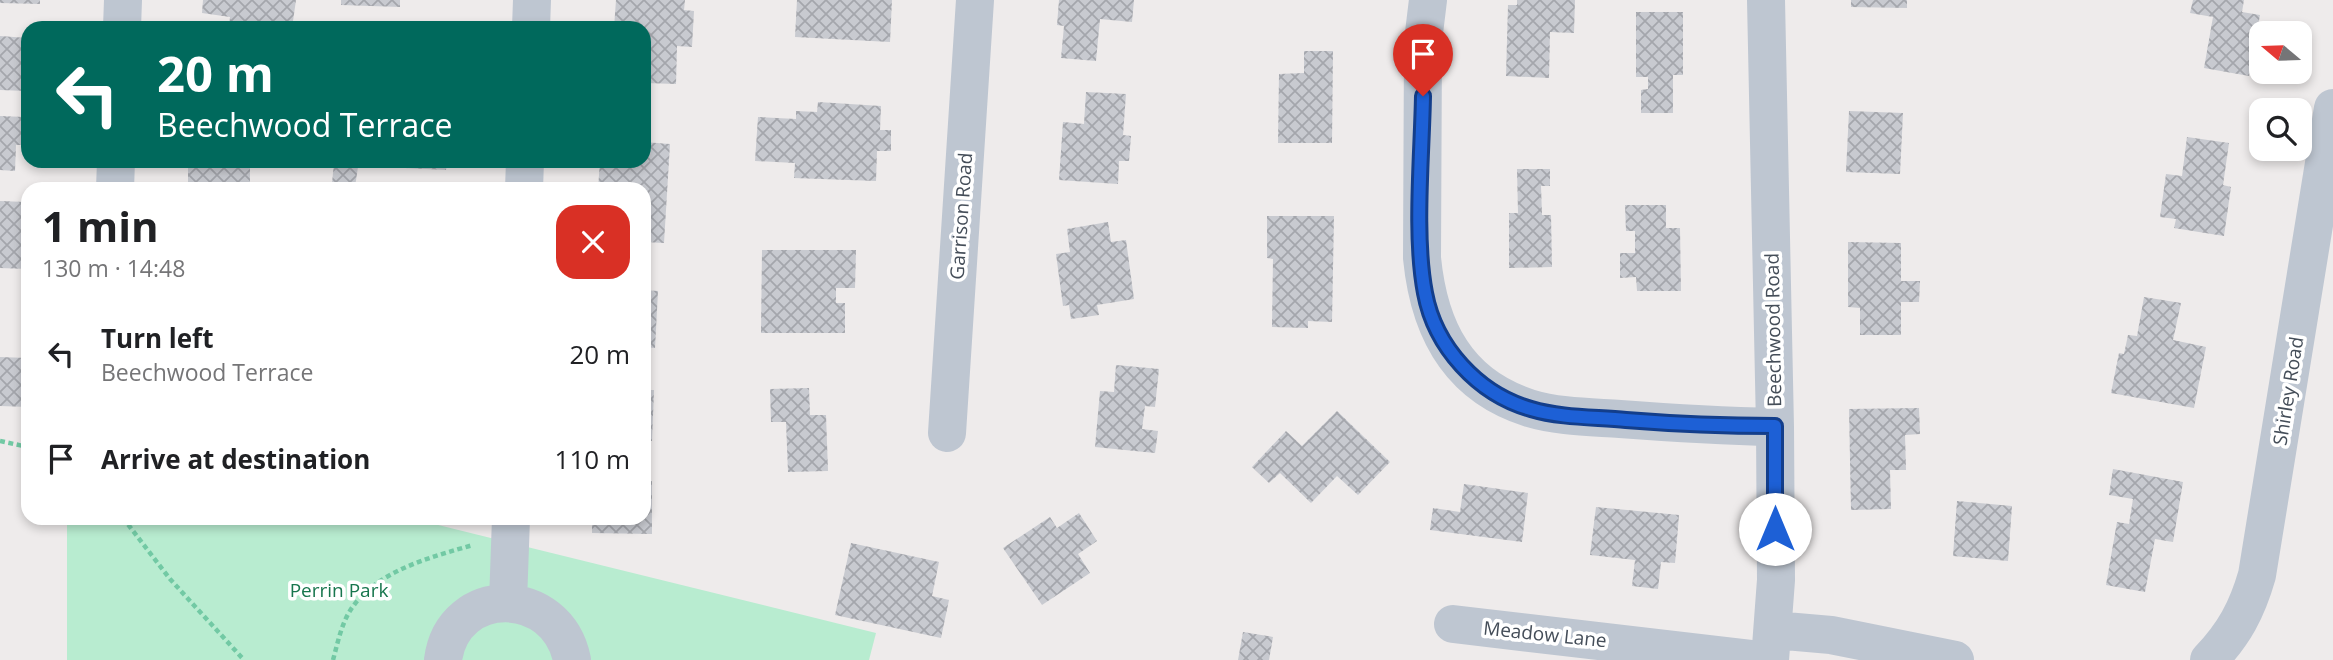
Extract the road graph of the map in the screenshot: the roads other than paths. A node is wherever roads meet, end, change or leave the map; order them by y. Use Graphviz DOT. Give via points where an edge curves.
graph roads {
  1 [pos="123,0"];
  2 [pos="532,0"];
  3 [pos="975,0"];
  4 [pos="1428,0"];
  5 [pos="1766,0"];
  6 [pos="122,21"];
  7 [pos="531,21"];
  8 [pos="2333,108"];
  9 [pos="1775,426"];
  10 [pos="947,433"];
  11 [pos="511,528"];
  12 [pos="508,602"];
  13 [pos="1453,624"];
  14 [pos="1768,650"];
  15 [pos="443,660"];
  16 [pos="572,660"];
  17 [pos="1955,660"];
  18 [pos="2209,660"];
  1 -- 6 [label="street"];
  2 -- 7 [label="street"];
  3 -- 10 [label="street, Garrison Road"];
  4 -- 9 [label="street" via="1423,41 1422,258 1425,293 1435,325 1451,352 1475,379 1499,396 1531,409 1671,423"];
  5 -- 9 [label="street, Beechwood Road"];
  8 -- 18 [label="street, Shirley Road" via="2257,575 2247,610 2230,639"];
  9 -- 14 [label="street, Beechwood Road"];
  11 -- 12 [label="street"];
  12 -- 15 [label="street" via="468,615 452,633"];
  12 -- 16 [label="street" via="542,612 559,628"];
  13 -- 14 [label="street, Meadow Lane"];
  14 -- 17 [label="street" via="1831,635"];
}
